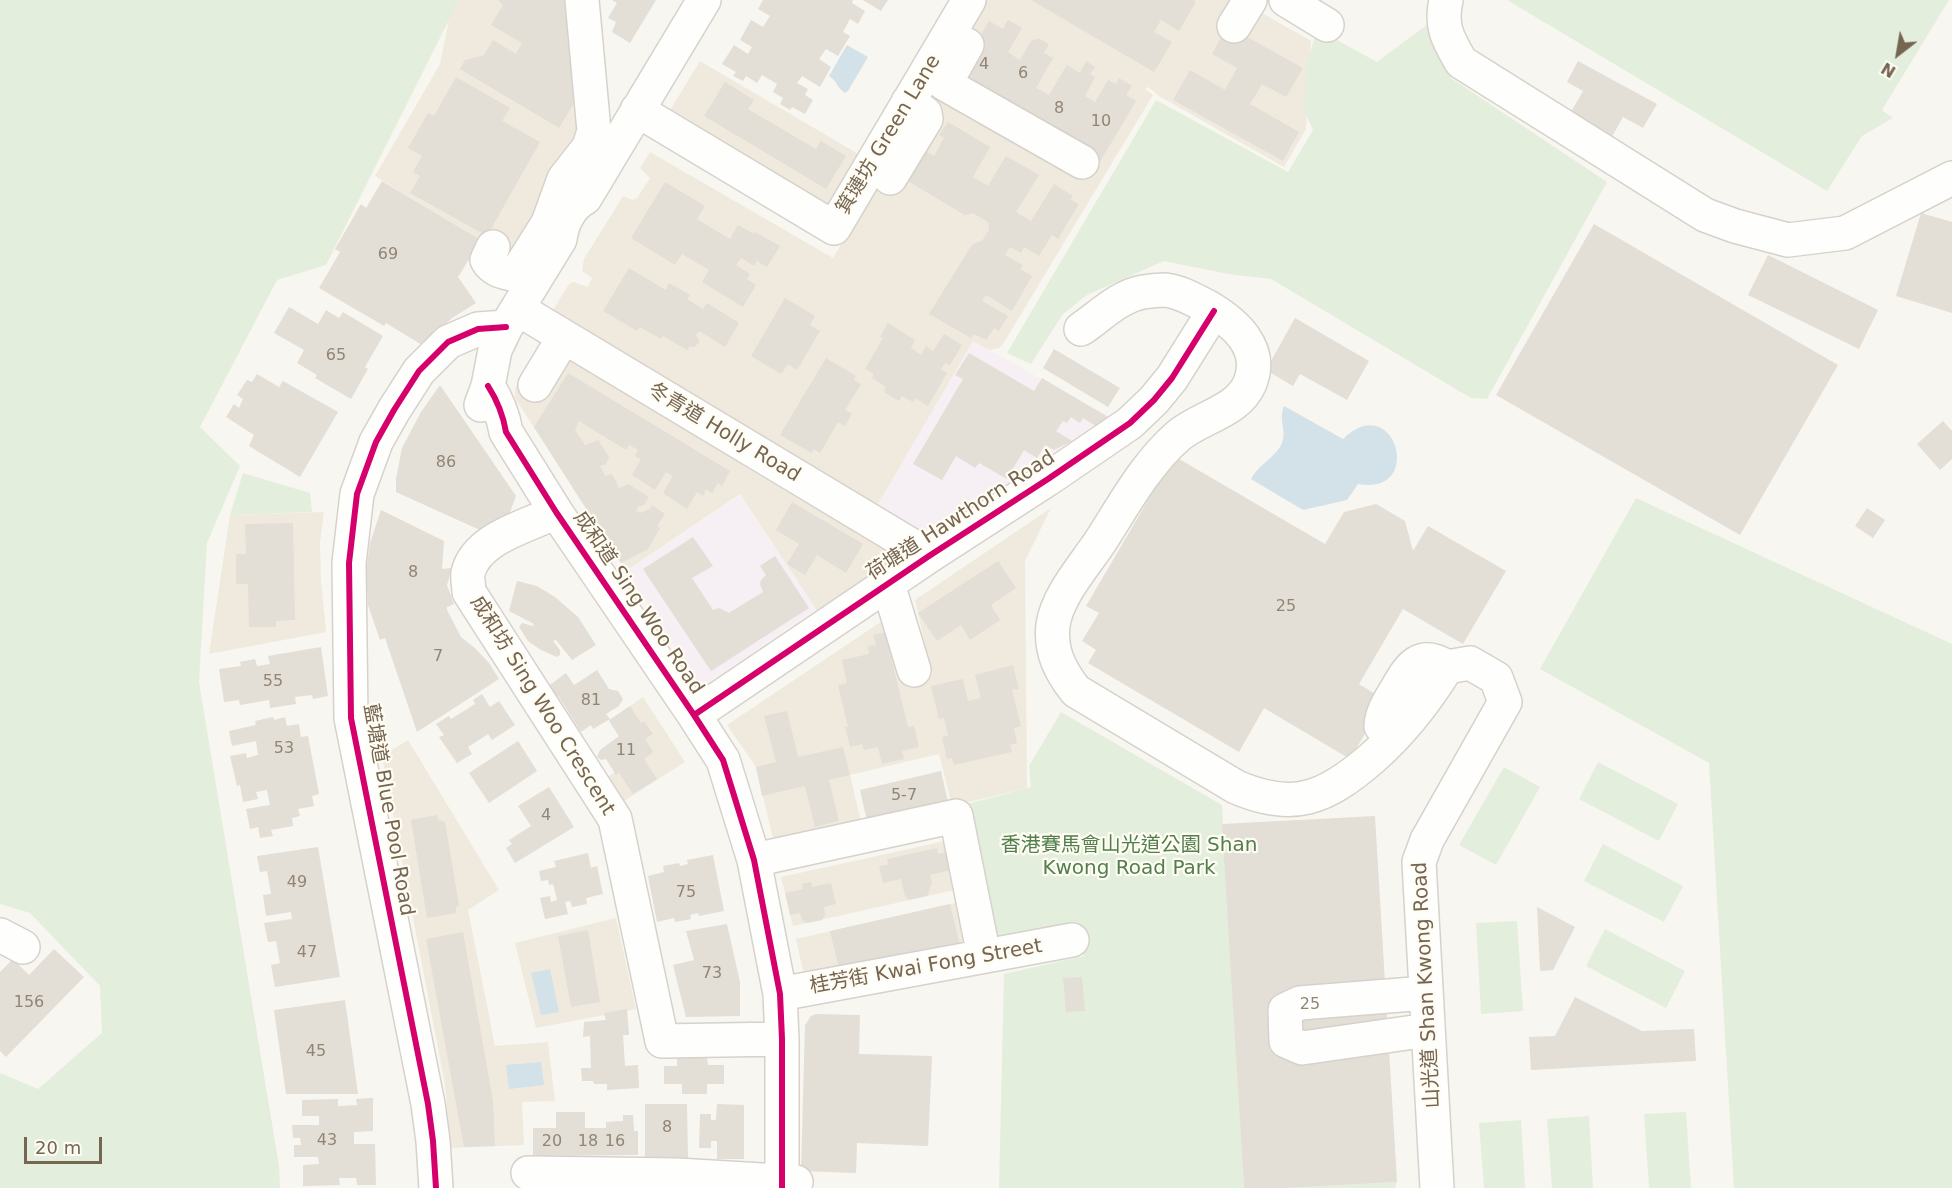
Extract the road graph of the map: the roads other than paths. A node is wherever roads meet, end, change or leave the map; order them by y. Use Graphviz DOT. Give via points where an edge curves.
graph roads {
  1 [pos="582,0"];
  2 [pos="704,0"];
  3 [pos="991,0"];
  4 [pos="1286,0"];
  5 [pos="1446,0"];
  6 [pos="954,15"];
  7 [pos="1327,25"];
  8 [pos="908,102"];
  9 [pos="638,110"];
  10 [pos="599,153"];
  11 [pos="1082,162"];
  12 [pos="890,178"];
  13 [pos="1952,178"];
  14 [pos="493,247"];
  15 [pos="1214,311"];
  16 [pos="512,318"];
  17 [pos="1081,329"];
  18 [pos="564,337"];
  19 [pos="536,385"];
  20 [pos="556,513"];
  21 [pos="929,556"];
  22 [pos="888,584"];
  23 [pos="914,670"];
  24 [pos="694,715"];
  25 [pos="754,860"];
  26 [pos="1072,940"];
  27 [pos="984,956"];
  28 [pos="1426,993"];
  29 [pos="780,994"];
  30 [pos="1428,1030"];
  31 [pos="782,1039"];
  32 [pos="528,1173"];
  33 [pos="593,1181"];
  34 [pos="787,1184"];
  35 [pos="436,1188"];
  36 [pos="1437,1188"];
  1 -- 10 [label="street"];
  2 -- 9 [label="street"];
  3 -- 11 [label="street" via="945,84"];
  4 -- 7 [label="street"];
  5 -- 13 [label="street" via="1446,35 1461,62 1705,215 1788,240 1845,233"];
  6 -- 8 [label="street, 箕璉坊 Green Lane"];
  8 -- 9 [label="street, 箕璉坊 Green Lane" via="878,140 834,228 781,187"];
  8 -- 12 [label="street" via="925,113 926,119"];
  9 -- 10 [label="street"];
  10 -- 14 [label="street" via="564,179 548,223 519,269 512,274 490,265 487,260"];
  10 -- 16 [label="street" via="585,198 575,203 561,228 560,239"];
  15 -- 17 [label="street, 山光道 Shan Kwong Road" via="1187,296 1165,290 1142,292 1124,298"];
  15 -- 21 [label="street, 荷塘道 Hawthorn Road" via="1172,378 1130,423"];
  15 -- 28 [label="street, 山光道 Shan Kwong Road" via="1232,323 1250,346 1251,381 1236,402 1196,423 1150,465 1109,549 1064,595 1057,608 1052,637 1058,666 1088,700 1236,786 1253,794 1288,800 1321,794 1349,778 1395,736 1430,695 1447,666 1470,663 1496,678 1504,702 1419,862"];
  16 -- 18 [label="street, 冬青道 Holly Road"];
  16 -- 20 [label="street, 成和道 Sing Woo Road" via="495,350 481,405 493,425 506,432"];
  16 -- 35 [label="street, 藍塘道 Blue Pool Road" via="448,342 419,371 376,442 357,494 349,563 351,718 428,1104"];
  18 -- 19 [label="street"];
  18 -- 21 [label="street, 冬青道 Holly Road"];
  20 -- 24 [label="street, 成和道 Sing Woo Road"];
  20 -- 31 [label="street, 成和坊 Sing Woo Crescent" via="492,541 475,557 468,574 469,592 615,819 662,1041"];
  21 -- 22 [label="street, 荷塘道 Hawthorn Road"];
  22 -- 23 [label="street"];
  22 -- 24 [label="street, 荷塘道 Hawthorn Road"];
  24 -- 25 [label="street, 成和道 Sing Woo Road" via="723,760"];
  25 -- 27 [label="street" via="956,816"];
  25 -- 29 [label="street, 成和道 Sing Woo Road"];
  26 -- 27 [label="street, 桂芳街 Kwai Fong Street"];
  27 -- 29 [label="street, 桂芳街 Kwai Fong Street"];
  28 -- 30 [label="street, 山光道 Shan Kwong Road"];
  28 -- 30 [label="street" via="1300,1003 1285,1010 1286,1041 1302,1048"];
  29 -- 31 [label="street, 成和道 Sing Woo Road"];
  30 -- 36 [label="street, 山光道 Shan Kwong Road"];
  31 -- 34 [label="street, 成和道 Sing Woo Road"];
  32 -- 33 [label="street"];
  33 -- 34 [label="street" via="677,1175"];
}
